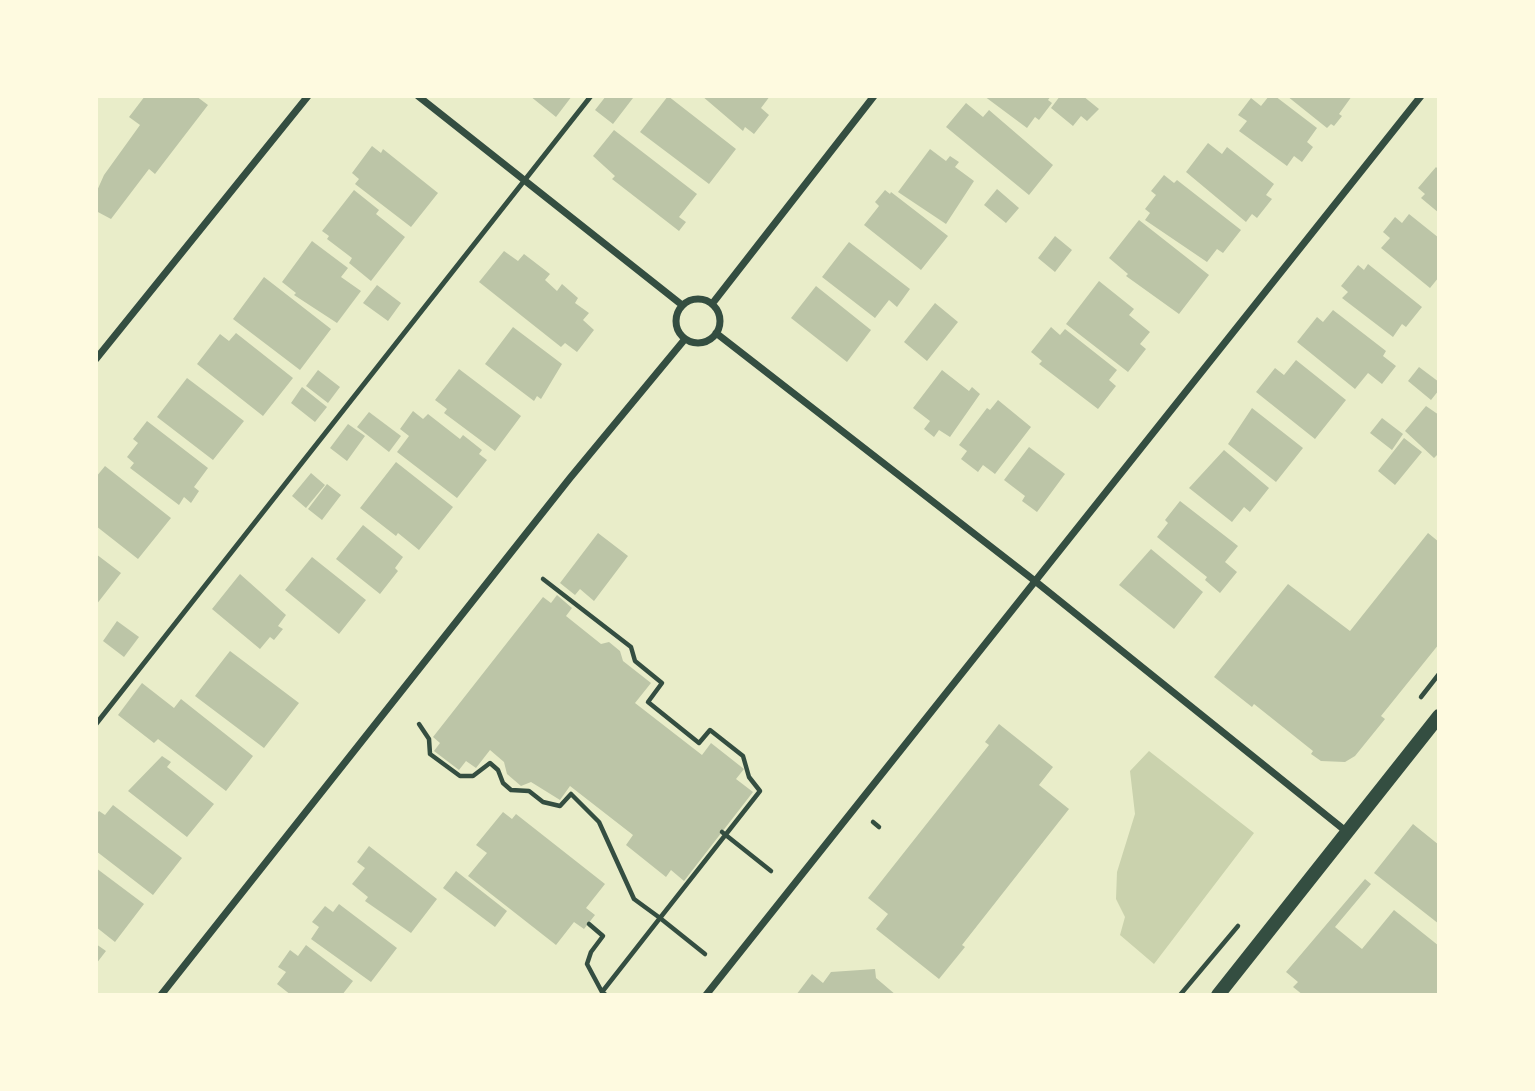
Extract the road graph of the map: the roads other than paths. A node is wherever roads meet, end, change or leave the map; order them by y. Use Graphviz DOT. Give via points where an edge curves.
graph roads {
  1 [pos="308,96"];
  2 [pos="418,96"];
  3 [pos="591,96"];
  4 [pos="874,96"];
  5 [pos="1421,96"];
  6 [pos="525,179"];
  7 [pos="712,304"];
  8 [pos="682,305"];
  9 [pos="716,333"];
  10 [pos="685,339"];
  11 [pos="96,359"];
  12 [pos="1035,581"];
  13 [pos="1439,716"];
  14 [pos="96,724"];
  15 [pos="1348,833"];
  16 [pos="161,995"];
  17 [pos="706,995"];
  18 [pos="1218,995"];
  1 -- 11 [label="street"];
  2 -- 6 [label="street"];
  3 -- 6 [label="lane"];
  4 -- 7 [label="street"];
  5 -- 12 [label="street"];
  6 -- 8 [label="street"];
  6 -- 14 [label="lane"];
  7 -- 8 [label="street" via="696,298"];
  7 -- 9 [label="street" via="720,315"];
  8 -- 10 [label="street" via="675,322"];
  9 -- 10 [label="street" via="699,343"];
  9 -- 12 [label="street"];
  10 -- 16 [label="street"];
  12 -- 15 [label="street"];
  12 -- 17 [label="street"];
  13 -- 15 [label="main road"];
  15 -- 18 [label="main road"];
}
